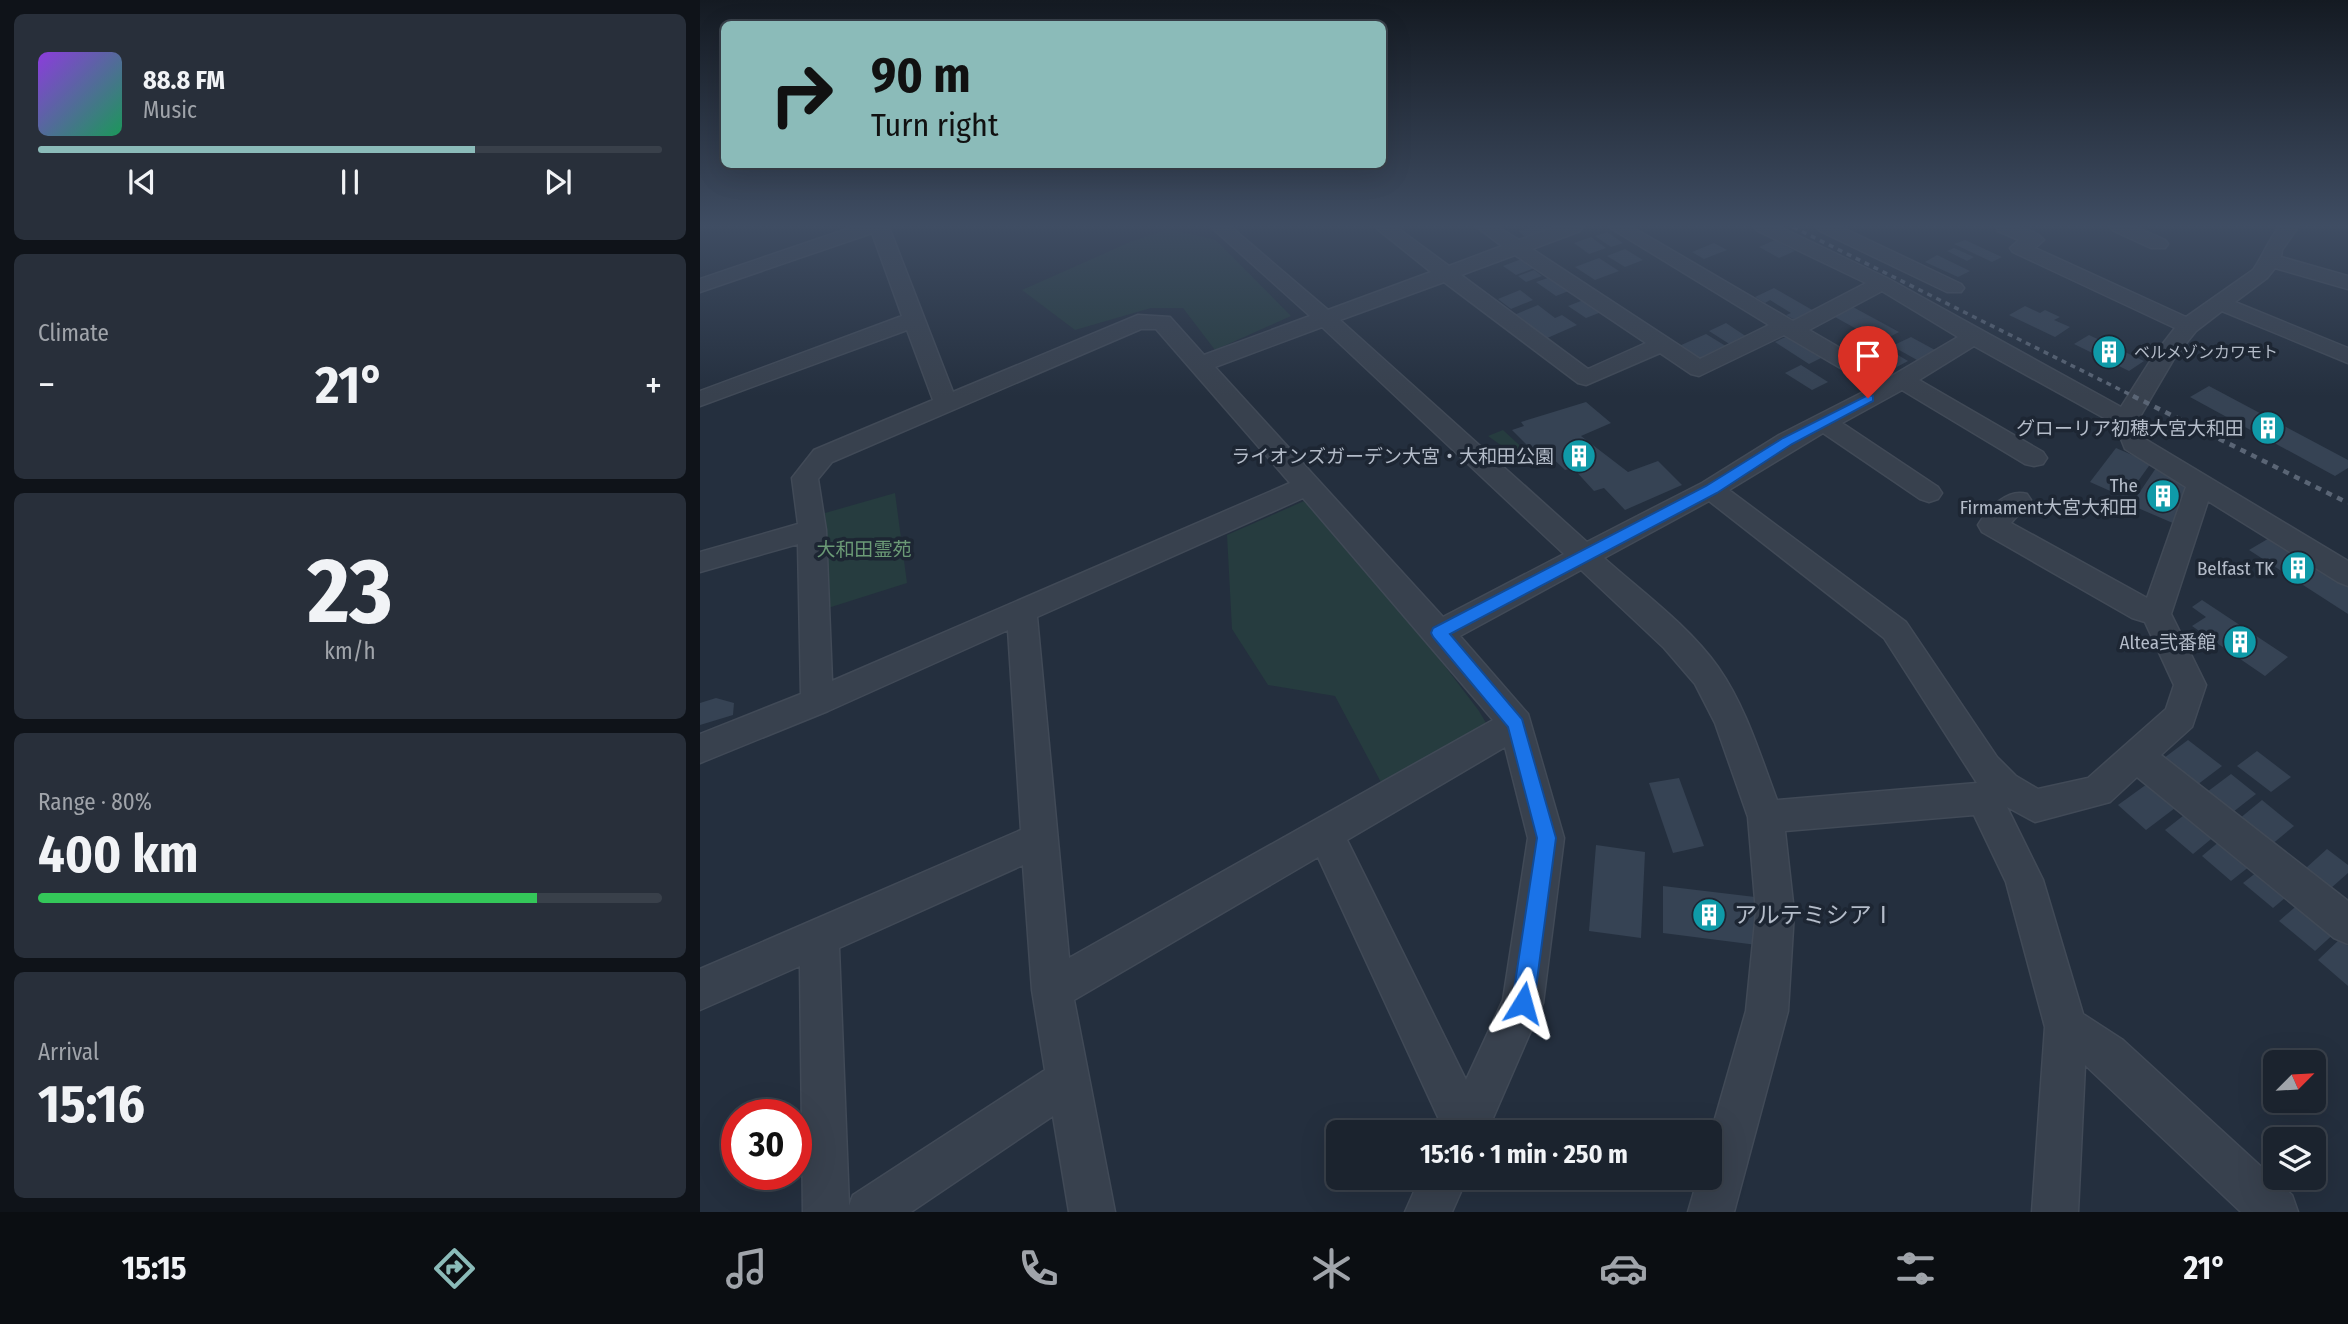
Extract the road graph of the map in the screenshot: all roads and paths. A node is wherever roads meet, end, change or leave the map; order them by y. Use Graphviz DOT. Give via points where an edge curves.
graph roads {
  1 [pos="901,284"];
  2 [pos="1286,284"];
  3 [pos="1421,284"];
  4 [pos="1460,284"];
  5 [pos="1573,284"];
  6 [pos="1714,284"];
  7 [pos="1881,284"];
  8 [pos="1883,284"];
  9 [pos="1945,284"];
  10 [pos="2097,284"];
  11 [pos="2247,284"];
  12 [pos="1954,288"];
  13 [pos="2220,303"];
  14 [pos="915,319"];
  15 [pos="1326,319"];
  16 [pos="2188,326"];
  17 [pos="1788,328"];
  18 [pos="1973,337"];
  19 [pos="1663,344"];
  20 [pos="2348,356"];
  21 [pos="1201,364"];
  22 [pos="1896,383"];
  23 [pos="700,399"];
  24 [pos="946,404"];
  25 [pos="2126,420"];
  26 [pos="1824,422"];
  27 [pos="2034,458"];
  28 [pos="1308,485"];
  29 [pos="2200,485"];
  30 [pos="1712,489"];
  31 [pos="1930,493"];
  32 [pos="2018,500"];
  33 [pos="813,530"];
  34 [pos="1585,555"];
  35 [pos="700,562"];
  36 [pos="2348,575"];
  37 [pos="1022,613"];
  38 [pos="2156,614"];
  39 [pos="1439,633"];
  40 [pos="817,702"];
  41 [pos="1516,724"];
  42 [pos="700,749"];
  43 [pos="2136,756"];
  44 [pos="1994,792"];
  45 [pos="1766,817"];
  46 [pos="1325,834"];
  47 [pos="1041,839"];
  48 [pos="2348,925"];
  49 [pos="819,938"];
  50 [pos="700,990"];
  51 [pos="1052,990"];
  52 [pos="2066,1027"];
  53 [pos="1068,1080"];
  54 [pos="1460,1120"];
  55 [pos="1470,1120"];
  56 [pos="1438,1190"];
  57 [pos="826,1212"];
  58 [pos="870,1212"];
  59 [pos="1092,1212"];
  60 [pos="1428,1212"];
  61 [pos="1711,1212"];
  62 [pos="2055,1212"];
  63 [pos="2275,1212"];
  1 -- 14 [label="street"];
  2 -- 15 [label="street"];
  3 -- 15 [label="street"];
  4 -- 19 [label="street" via="1586,378"];
  5 -- 19 [label="street"];
  6 -- 17 [label="street"];
  7 -- 17 [label="street"];
  8 -- 18 [label="street"];
  9 -- 12 [label="street"];
  10 -- 16 [label="street"];
  11 -- 13 [label="street"];
  13 -- 16 [label="street"];
  13 -- 20 [label="street"];
  14 -- 23 [label="street"];
  14 -- 24 [label="street"];
  15 -- 21 [label="street"];
  15 -- 34 [label="street"];
  16 -- 25 [label="street"];
  17 -- 19 [label="street" via="1699,369"];
  17 -- 22 [label="street"];
  18 -- 22 [label="street"];
  18 -- 25 [label="street"];
  21 -- 24 [label="street" via="1162,322 1138,323"];
  21 -- 28 [label="street"];
  22 -- 26 [label="street"];
  22 -- 27 [label="street"];
  24 -- 33 [label="street" via="823,456 804,478"];
  25 -- 29 [label="street" via="2134,443"];
  26 -- 30 [label="street"];
  26 -- 31 [label="street"];
  28 -- 37 [label="street"];
  28 -- 39 [label="street"];
  29 -- 36 [label="street"];
  29 -- 38 [label="street"];
  30 -- 34 [label="street"];
  30 -- 44 [label="street" via="1895,630 1985,768"];
  32 -- 38 [label="street" via="1992,525"];
  33 -- 35 [label="street"];
  33 -- 40 [label="street"];
  34 -- 39 [label="street"];
  34 -- 45 [label="street" via="1706,675 1731,721"];
  37 -- 40 [label="street"];
  37 -- 47 [label="street"];
  38 -- 43 [label="street" via="2190,685 2180,717"];
  39 -- 41 [label="street"];
  40 -- 42 [label="street"];
  41 -- 46 [label="street"];
  41 -- 55 [label="street" via="1546,838 1523,1003"];
  43 -- 44 [label="street" via="2098,791 2035,806"];
  43 -- 48 [label="street"];
  44 -- 45 [label="street"];
  44 -- 52 [label="street"];
  45 -- 61 [label="street" via="1775,912 1767,1011"];
  46 -- 51 [label="street"];
  46 -- 54 [label="street"];
  47 -- 49 [label="street"];
  47 -- 51 [label="street"];
  49 -- 50 [label="street"];
  49 -- 57 [label="street"];
  51 -- 53 [label="street"];
  52 -- 62 [label="street"];
  52 -- 63 [label="street" via="2108,1055"];
  53 -- 58 [label="street"];
  53 -- 59 [label="street"];
  56 -- 60 [label="street"];
}
